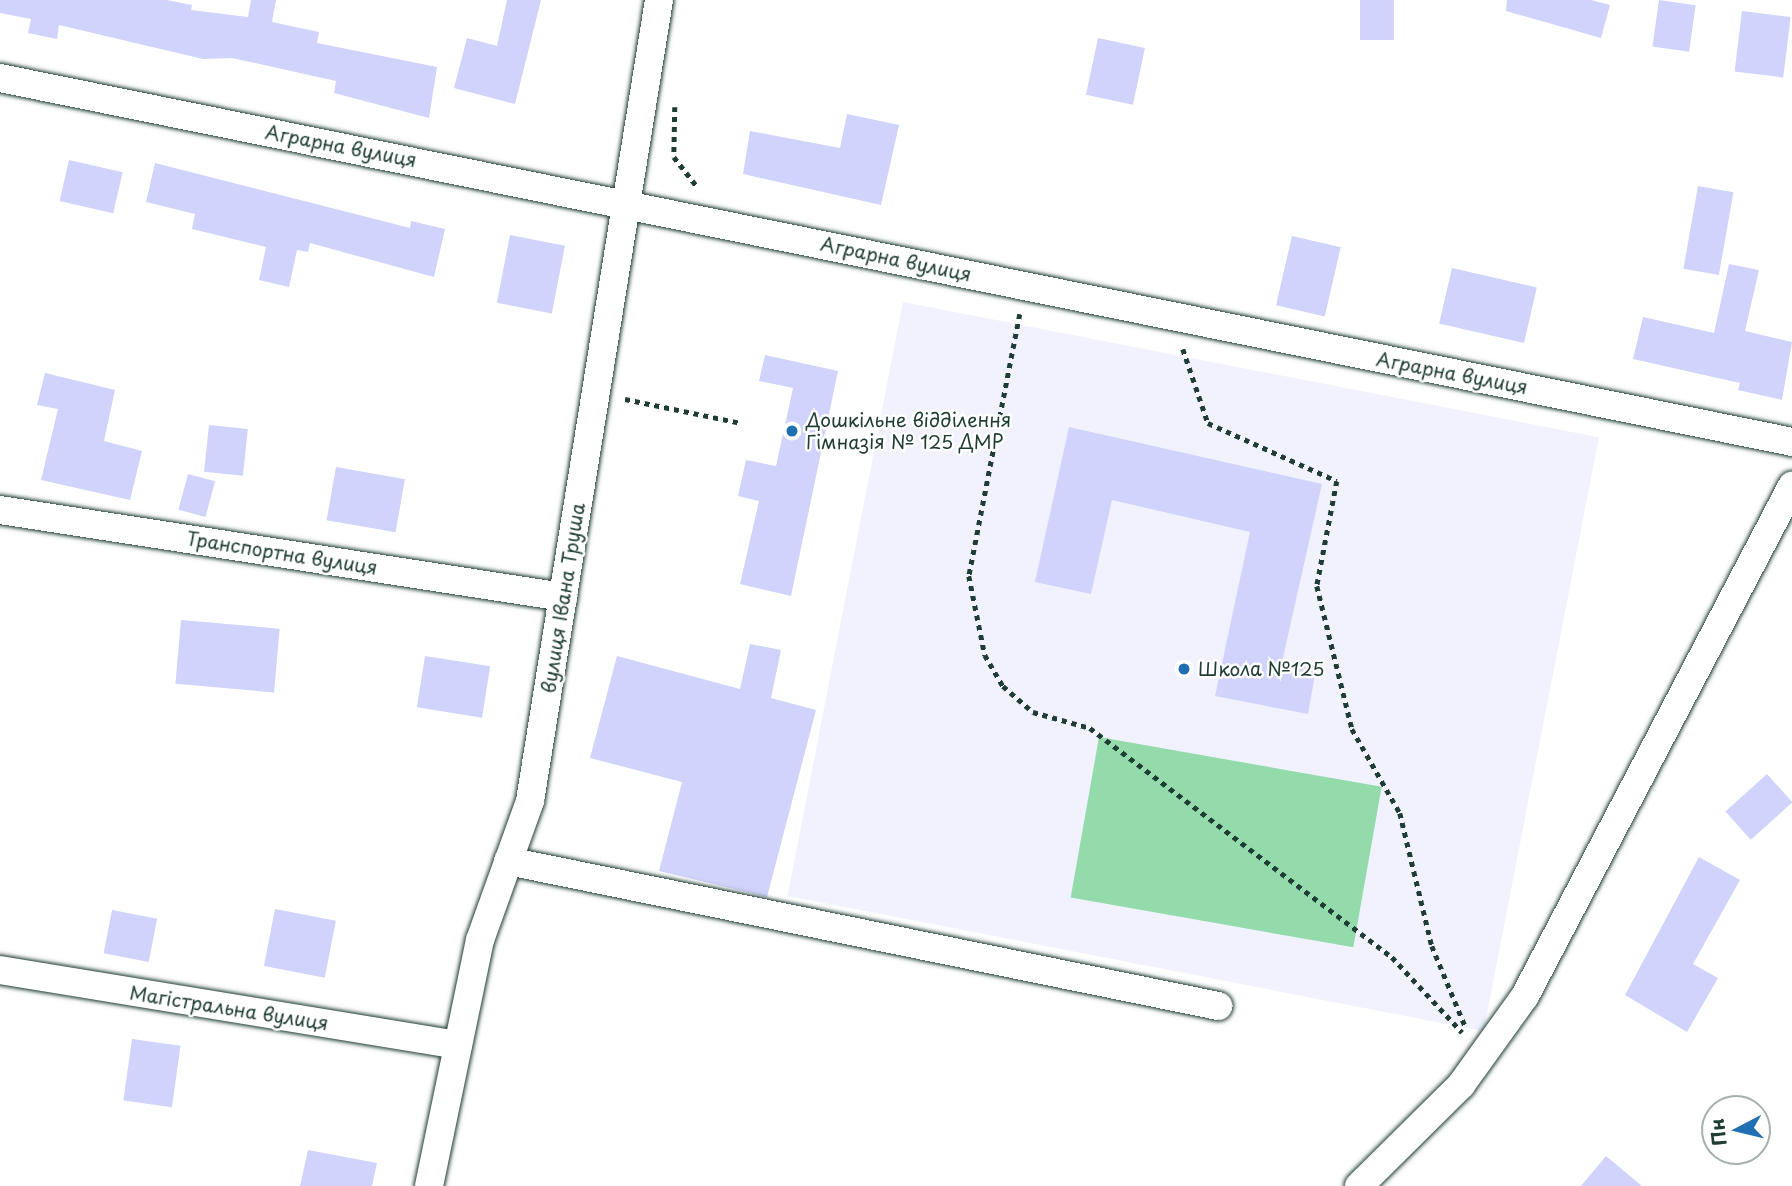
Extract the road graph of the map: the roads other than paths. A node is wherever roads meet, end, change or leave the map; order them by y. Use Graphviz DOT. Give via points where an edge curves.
graph roads {
  1 [pos="659,0"];
  2 [pos="0,78"];
  3 [pos="626,204"];
  4 [pos="1792,442"];
  5 [pos="1792,486"];
  6 [pos="0,510"];
  7 [pos="563,597"];
  8 [pos="508,861"];
  9 [pos="0,970"];
  10 [pos="1218,1006"];
  11 [pos="458,1045"];
  12 [pos="429,1186"];
  13 [pos="1359,1186"];
  1 -- 3 [label="street, вулиця Івана Труша"];
  2 -- 3 [label="street, Аграрна вулиця"];
  3 -- 4 [label="street, Аграрна вулиця"];
  3 -- 7 [label="street, вулиця Івана Труша"];
  5 -- 13 [label="street" via="1525,996 1461,1085"];
  6 -- 7 [label="street, Транспортна вулиця"];
  7 -- 8 [label="street, вулиця Івана Труша" via="530,801"];
  8 -- 10 [label="street"];
  8 -- 11 [label="street, вулиця Івана Труша" via="480,940"];
  9 -- 11 [label="street, Магістральна вулиця"];
  11 -- 12 [label="street, вулиця Івана Труша"];
}
